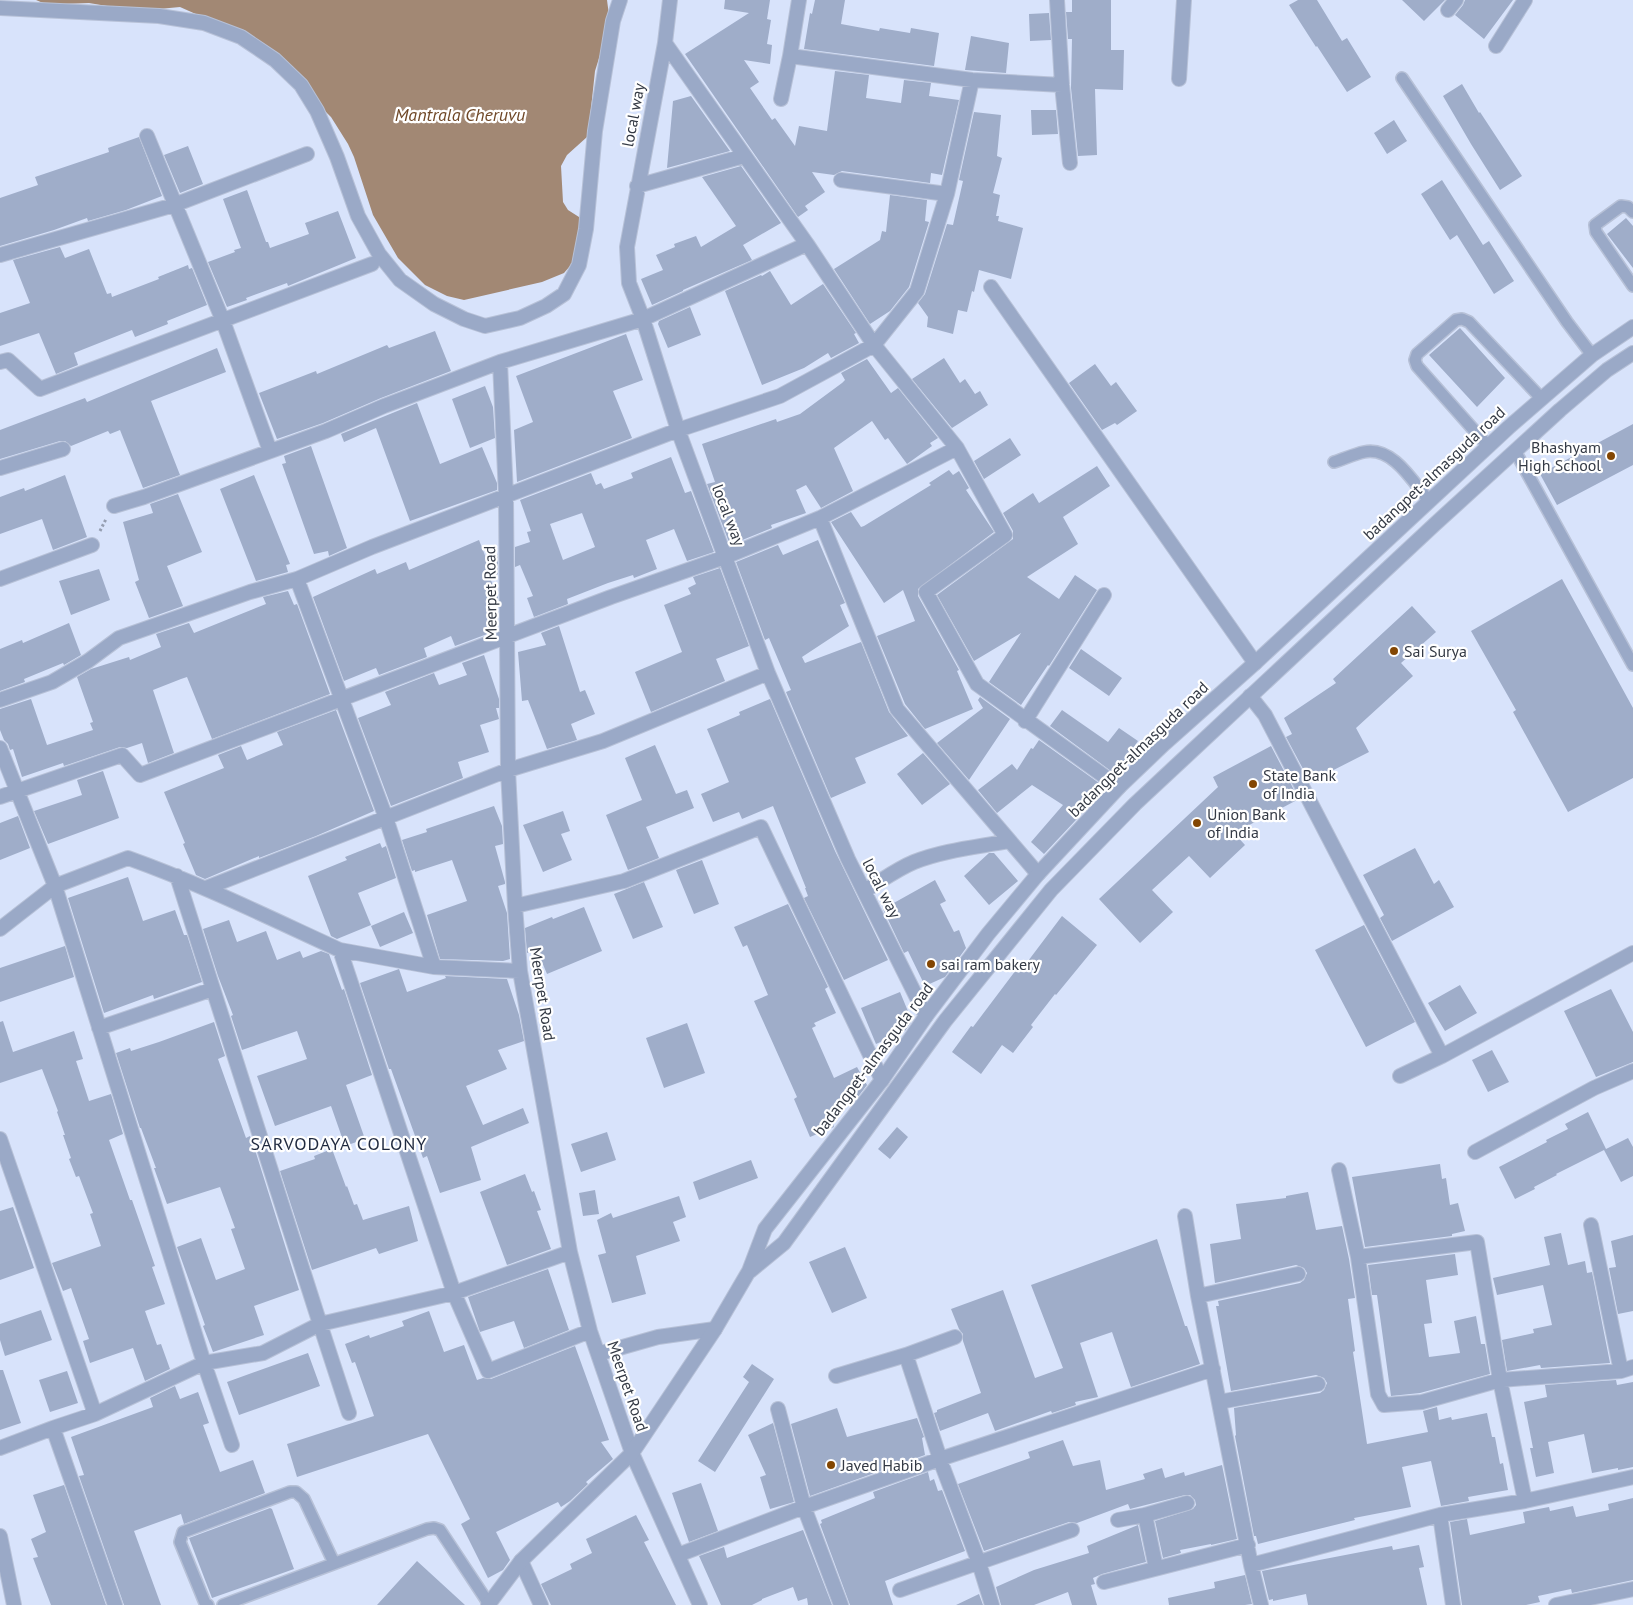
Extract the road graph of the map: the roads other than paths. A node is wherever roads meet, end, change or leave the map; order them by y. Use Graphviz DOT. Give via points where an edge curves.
graph roads {
  1 [pos="620,0"];
  2 [pos="670,0"];
  3 [pos="800,0"];
  4 [pos="1056,0"];
  5 [pos="1184,0"];
  6 [pos="1525,0"];
  7 [pos="0,8"];
  8 [pos="665,43"];
  9 [pos="1496,46"];
  10 [pos="790,56"];
  11 [pos="1402,78"];
  12 [pos="972,80"];
  13 [pos="1179,80"];
  14 [pos="1062,85"];
  15 [pos="781,99"];
  16 [pos="146,136"];
  17 [pos="306,154"];
  18 [pos="744,156"];
  19 [pos="1070,162"];
  20 [pos="841,180"];
  21 [pos="637,186"];
  22 [pos="947,194"];
  23 [pos="174,205"];
  24 [pos="1633,212"];
  25 [pos="807,244"];
  26 [pos="0,255"];
  27 [pos="372,264"];
  28 [pos="1633,286"];
  29 [pos="991,287"];
  30 [pos="643,319"];
  31 [pos="223,321"];
  32 [pos="1633,327"];
  33 [pos="874,345"];
  34 [pos="1633,353"];
  35 [pos="1592,355"];
  36 [pos="0,362"];
  37 [pos="500,362"];
  38 [pos="1542,398"];
  39 [pos="678,430"];
  40 [pos="1488,446"];
  41 [pos="957,448"];
  42 [pos="63,449"];
  43 [pos="270,450"];
  44 [pos="1515,451"];
  45 [pos="1334,462"];
  46 [pos="0,468"];
  47 [pos="506,496"];
  48 [pos="1428,501"];
  49 [pos="114,506"];
  50 [pos="820,518"];
  51 [pos="92,545"];
  52 [pos="725,557"];
  53 [pos="0,579"];
  54 [pos="297,579"];
  55 [pos="1104,595"];
  56 [pos="508,636"];
  57 [pos="1255,663"];
  58 [pos="1633,666"];
  59 [pos="768,673"];
  60 [pos="1250,696"];
  61 [pos="0,700"];
  62 [pos="341,700"];
  63 [pos="1025,720"];
  64 [pos="1164,744"];
  65 [pos="0,748"];
  66 [pos="1179,762"];
  67 [pos="508,770"];
  68 [pos="1119,787"];
  69 [pos="18,790"];
  70 [pos="0,797"];
  71 [pos="386,818"];
  72 [pos="1009,841"];
  73 [pos="1038,874"];
  74 [pos="178,876"];
  75 [pos="55,886"];
  76 [pos="206,888"];
  77 [pos="864,891"];
  78 [pos="515,906"];
  79 [pos="0,929"];
  80 [pos="340,950"];
  81 [pos="1633,953"];
  82 [pos="434,966"];
  83 [pos="520,970"];
  84 [pos="214,989"];
  85 [pos="926,1016"];
  86 [pos="99,1028"];
  87 [pos="1442,1056"];
  88 [pos="1633,1071"];
  89 [pos="1400,1076"];
  90 [pos="882,1080"];
  91 [pos="0,1139"];
  92 [pos="1475,1152"];
  93 [pos="1338,1170"];
  94 [pos="1185,1216"];
  95 [pos="1591,1225"];
  96 [pos="570,1252"];
  97 [pos="1358,1257"];
  98 [pos="749,1271"];
  99 [pos="1298,1274"];
  100 [pos="454,1293"];
  101 [pos="1198,1296"];
  102 [pos="320,1324"];
  103 [pos="715,1329"];
  104 [pos="590,1331"];
  105 [pos="954,1337"];
  106 [pos="598,1354"];
  107 [pos="906,1355"];
  108 [pos="204,1363"];
  109 [pos="1213,1369"];
  110 [pos="1627,1369"];
  111 [pos="836,1376"];
  112 [pos="1500,1380"];
  113 [pos="1318,1384"];
  114 [pos="1219,1402"];
  115 [pos="778,1409"];
  116 [pos="95,1414"];
  117 [pos="349,1414"];
  118 [pos="53,1428"];
  119 [pos="232,1446"];
  120 [pos="0,1448"];
  121 [pos="632,1453"];
  122 [pos="940,1459"];
  123 [pos="1633,1477"];
  124 [pos="1525,1501"];
  125 [pos="1187,1502"];
  126 [pos="804,1507"];
  127 [pos="1144,1515"];
  128 [pos="1440,1515"];
  129 [pos="1118,1520"];
  130 [pos="1072,1530"];
  131 [pos="0,1536"];
  132 [pos="1248,1545"];
  133 [pos="678,1555"];
  134 [pos="521,1561"];
  135 [pos="979,1563"];
  136 [pos="334,1564"];
  137 [pos="1251,1565"];
  138 [pos="1156,1568"];
  139 [pos="1104,1582"];
  140 [pos="1633,1589"];
  141 [pos="900,1590"];
  142 [pos="14,1605"];
  143 [pos="115,1605"];
  144 [pos="208,1605"];
  145 [pos="222,1605"];
  146 [pos="488,1605"];
  147 [pos="541,1605"];
  148 [pos="700,1605"];
  149 [pos="841,1605"];
  150 [pos="992,1605"];
  151 [pos="1261,1605"];
  152 [pos="1453,1605"];
  153 [pos="1557,1605"];
  1 -- 7 [label="street" via="595,131 586,229 579,265 564,294 546,306 520,318 485,326 434,304 400,280 379,254 358,216 317,111 300,84 275,60 241,37 204,23 159,16"];
  2 -- 8 [label="street, local way"];
  3 -- 10 [label="street"];
  4 -- 14 [label="street"];
  5 -- 13 [label="street"];
  6 -- 9 [label="street"];
  8 -- 18 [label="street"];
  8 -- 21 [label="street, local way"];
  10 -- 12 [label="street"];
  10 -- 15 [label="street"];
  11 -- 35 [label="lane"];
  12 -- 14 [label="street"];
  12 -- 22 [label="street"];
  14 -- 19 [label="street"];
  16 -- 23 [label="street"];
  17 -- 23 [label="street"];
  18 -- 21 [label="street"];
  18 -- 25 [label="street"];
  20 -- 22 [label="street"];
  21 -- 30 [label="street, local way" via="627,247 629,283"];
  22 -- 33 [label="street" via="917,291"];
  23 -- 26 [label="street"];
  23 -- 31 [label="street"];
  24 -- 28 [label="lane" via="1621,206 1595,225 1596,232"];
  25 -- 30 [label="street"];
  25 -- 33 [label="street"];
  27 -- 31 [label="street"];
  29 -- 57 [label="street"];
  30 -- 37 [label="street"];
  30 -- 39 [label="street, local way"];
  31 -- 36 [label="street" via="40,389 8,360"];
  31 -- 43 [label="street"];
  32 -- 35 [label="street, badangpet-almasguda road"];
  33 -- 39 [label="street" via="780,396"];
  33 -- 41 [label="street"];
  34 -- 44 [label="street, badangpet-almasguda road" via="1594,381"];
  35 -- 38 [label="street, badangpet-almasguda road"];
  37 -- 43 [label="street"];
  37 -- 47 [label="street, Meerpet Road"];
  38 -- 40 [label="street, badangpet-almasguda road"];
  38 -- 40 [label="lane" via="1469,322 1462,319 1456,320 1417,354 1417,366"];
  39 -- 47 [label="street"];
  39 -- 52 [label="street, local way"];
  40 -- 48 [label="street, badangpet-almasguda road"];
  41 -- 50 [label="street"];
  41 -- 63 [label="street" via="1005,535 926,592 976,684"];
  42 -- 46 [label="street"];
  43 -- 49 [label="street"];
  44 -- 58 [label="lane"];
  44 -- 60 [label="street, badangpet-almasguda road"];
  45 -- 48 [label="lane" via="1365,452 1382,452 1399,465"];
  47 -- 54 [label="street"];
  47 -- 56 [label="street, Meerpet Road"];
  48 -- 57 [label="street, badangpet-almasguda road"];
  50 -- 52 [label="street"];
  50 -- 72 [label="street" via="897,710"];
  51 -- 53 [label="street"];
  52 -- 56 [label="street"];
  52 -- 59 [label="street, local way"];
  54 -- 61 [label="street" via="119,638 52,682"];
  54 -- 62 [label="street"];
  55 -- 63 [label="street"];
  56 -- 62 [label="street"];
  56 -- 67 [label="street, Meerpet Road"];
  57 -- 64 [label="street, badangpet-almasguda road"];
  59 -- 67 [label="street" via="603,740"];
  59 -- 77 [label="street, local way"];
  60 -- 66 [label="street, badangpet-almasguda road"];
  60 -- 87 [label="street" via="1265,715"];
  62 -- 69 [label="street" via="140,775 122,755"];
  62 -- 71 [label="street"];
  63 -- 68 [label="street"];
  64 -- 66 [label="street"];
  64 -- 68 [label="street, badangpet-almasguda road"];
  65 -- 69 [label="street"];
  66 -- 98 [label="street, badangpet-almasguda road" via="1050,890 945,1021 784,1243"];
  67 -- 71 [label="street"];
  67 -- 78 [label="street, Meerpet Road"];
  68 -- 73 [label="street, badangpet-almasguda road"];
  69 -- 70 [label="street"];
  69 -- 75 [label="street"];
  71 -- 76 [label="street"];
  71 -- 82 [label="street"];
  72 -- 73 [label="street"];
  72 -- 77 [label="street" via="914,862"];
  73 -- 85 [label="street, badangpet-almasguda road"];
  74 -- 75 [label="street" via="128,858"];
  74 -- 76 [label="street"];
  74 -- 84 [label="street"];
  75 -- 79 [label="street"];
  75 -- 86 [label="street"];
  76 -- 80 [label="street"];
  77 -- 85 [label="street, local way"];
  78 -- 83 [label="street, Meerpet Road"];
  78 -- 90 [label="street" via="624,881 761,827"];
  80 -- 82 [label="street"];
  80 -- 100 [label="street"];
  81 -- 87 [label="street"];
  82 -- 83 [label="street"];
  83 -- 96 [label="street, Meerpet Road"];
  84 -- 86 [label="street"];
  84 -- 102 [label="street"];
  85 -- 90 [label="street, badangpet-almasguda road"];
  86 -- 108 [label="street"];
  87 -- 89 [label="street"];
  88 -- 92 [label="street" via="1594,1088"];
  90 -- 98 [label="street, badangpet-almasguda road" via="765,1229"];
  91 -- 116 [label="street"];
  93 -- 97 [label="street"];
  94 -- 101 [label="street"];
  95 -- 110 [label="street"];
  96 -- 100 [label="street"];
  96 -- 104 [label="street, Meerpet Road"];
  97 -- 112 [label="street" via="1477,1242"];
  97 -- 112 [label="street" via="1378,1394 1384,1405 1422,1402"];
  98 -- 103 [label="street, badangpet-almasguda road"];
  99 -- 101 [label="street"];
  100 -- 102 [label="street"];
  100 -- 104 [label="street" via="488,1371"];
  101 -- 109 [label="street"];
  102 -- 108 [label="street" via="262,1353"];
  102 -- 117 [label="street"];
  103 -- 106 [label="street" via="658,1337"];
  103 -- 121 [label="street, badangpet-almasguda road"];
  104 -- 106 [label="street, Meerpet Road"];
  105 -- 107 [label="street"];
  106 -- 121 [label="street, Meerpet Road"];
  107 -- 111 [label="street"];
  107 -- 122 [label="street"];
  108 -- 116 [label="street"];
  108 -- 119 [label="street"];
  109 -- 114 [label="street"];
  109 -- 122 [label="street"];
  110 -- 112 [label="street"];
  112 -- 124 [label="street"];
  113 -- 114 [label="street"];
  114 -- 132 [label="street"];
  115 -- 126 [label="street"];
  116 -- 118 [label="street"];
  118 -- 120 [label="street"];
  118 -- 143 [label="street"];
  121 -- 133 [label="street, Meerpet Road"];
  121 -- 134 [label="street, badangpet-almasguda road"];
  122 -- 126 [label="street"];
  122 -- 135 [label="street"];
  123 -- 124 [label="street"];
  124 -- 128 [label="street"];
  125 -- 127 [label="street"];
  126 -- 133 [label="street"];
  126 -- 149 [label="street"];
  127 -- 129 [label="street"];
  127 -- 138 [label="street"];
  128 -- 137 [label="street"];
  128 -- 152 [label="street"];
  130 -- 135 [label="street"];
  131 -- 142 [label="street"];
  132 -- 137 [label="street"];
  132 -- 138 [label="street"];
  133 -- 148 [label="street, Meerpet Road"];
  134 -- 146 [label="street, badangpet-almasguda road"];
  134 -- 147 [label="street"];
  135 -- 141 [label="street"];
  135 -- 150 [label="street"];
  136 -- 144 [label="lane" via="304,1499 296,1492 290,1492 183,1532 180,1542"];
  136 -- 145 [label="lane"];
  136 -- 146 [label="lane" via="434,1528 440,1530"];
  137 -- 151 [label="street"];
  138 -- 139 [label="street"];
  140 -- 153 [label="street"];
}
